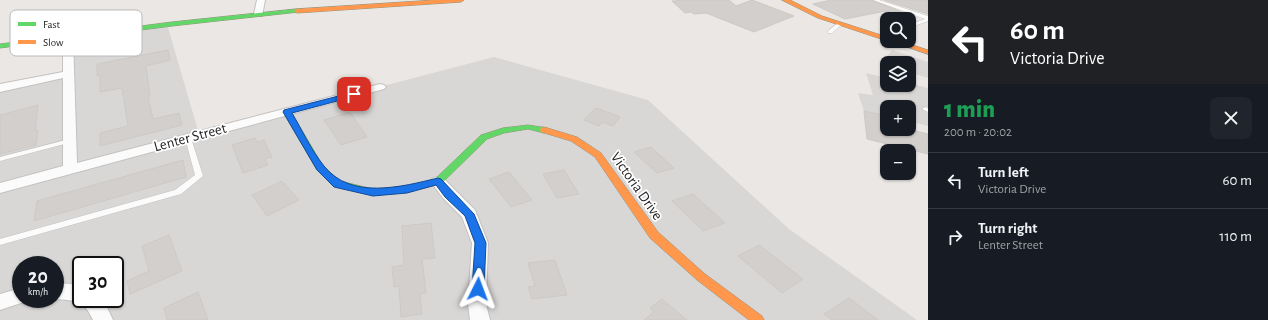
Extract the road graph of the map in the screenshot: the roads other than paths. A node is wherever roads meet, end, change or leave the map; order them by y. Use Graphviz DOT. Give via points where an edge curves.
graph roads {
  1 [pos="261,0"];
  2 [pos="461,0"];
  3 [pos="785,0"];
  4 [pos="875,0"];
  5 [pos="259,14"];
  6 [pos="928,19"];
  7 [pos="840,24"];
  8 [pos="916,24"];
  9 [pos="142,30"];
  10 [pos="830,32"];
  11 [pos="880,36"];
  12 [pos="10,45"];
  13 [pos="0,46"];
  14 [pos="916,48"];
  15 [pos="927,51"];
  16 [pos="68,56"];
  17 [pos="68,74"];
  18 [pos="380,87"];
  19 [pos="0,88"];
  20 [pos="287,112"];
  21 [pos="188,138"];
  22 [pos="70,141"];
  23 [pos="0,159"];
  24 [pos="70,169"];
  25 [pos="438,182"];
  26 [pos="0,188"];
  27 [pos="0,242"];
  28 [pos="12,299"];
  29 [pos="0,302"];
  30 [pos="97,308"];
  31 [pos="103,320"];
  32 [pos="480,320"];
  33 [pos="758,320"];
  1 -- 5 [label="street"];
  2 -- 5 [label="main road"];
  3 -- 7 [label="main road"];
  4 -- 6 [label="lane"];
  5 -- 9 [label="main road"];
  6 -- 8 [label="lane"];
  7 -- 10 [label="lane"];
  7 -- 11 [label="main road"];
  12 -- 13 [label="main road"];
  14 -- 15 [label="main road"];
  16 -- 17 [label="street"];
  17 -- 19 [label="street"];
  17 -- 22 [label="street"];
  18 -- 20 [label="street, Lenter Street"];
  20 -- 21 [label="street, Lenter Street"];
  20 -- 25 [label="main road" via="320,168 337,184 373,192 407,189"];
  21 -- 24 [label="street, Lenter Street"];
  21 -- 27 [label="lane" via="199,176 178,192"];
  22 -- 23 [label="lane"];
  22 -- 24 [label="street"];
  24 -- 26 [label="street, Lenter Street"];
  25 -- 32 [label="street" via="469,214 480,243 477,304"];
  25 -- 33 [label="main road, Victoria Drive" via="484,137 528,127 574,139 598,154 654,235 701,277"];
  28 -- 29 [label="street"];
  30 -- 31 [label="street"];
}
